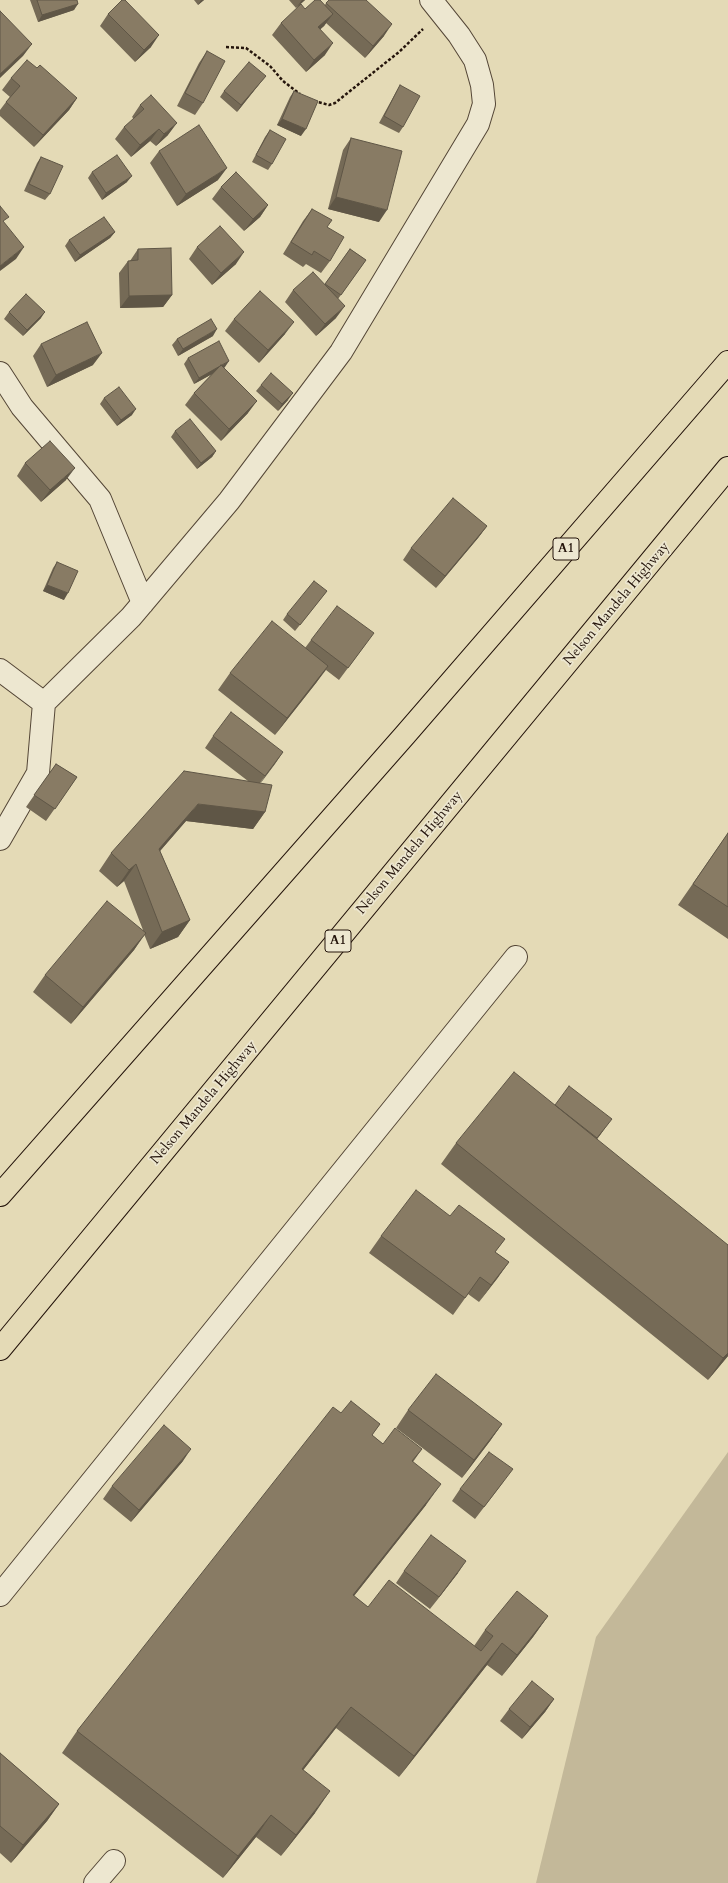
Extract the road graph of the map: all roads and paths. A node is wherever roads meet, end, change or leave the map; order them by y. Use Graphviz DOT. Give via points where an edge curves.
graph roads {
  1 [pos="435,6"];
  2 [pos="226,47"];
  3 [pos="304,96"];
  4 [pos="310,99"];
  5 [pos="728,362"];
  6 [pos="0,373"];
  7 [pos="728,468"];
  8 [pos="142,603"];
  9 [pos="0,670"];
  10 [pos="44,703"];
  11 [pos="0,839"];
  12 [pos="516,957"];
  13 [pos="0,1195"];
  14 [pos="0,1349"];
  15 [pos="0,1595"];
  16 [pos="114,1861"];
  17 [pos="95,1883"];
  1 -- 4 [label="path" via="399,52 335,103 329,105"];
  1 -- 8 [label="street" via="459,35 475,60 484,104 478,124 341,352 229,502"];
  2 -- 3 [label="path" via="246,48"];
  5 -- 13 [label="highway, A1" via="405,735"];
  6 -- 8 [label="street" via="22,407 100,499"];
  7 -- 14 [label="highway, Nelson Mandela Highway / A1"];
  8 -- 10 [label="street"];
  9 -- 10 [label="street"];
  10 -- 11 [label="street" via="38,773"];
  12 -- 15 [label="street"];
  16 -- 17 [label="street"];
}
